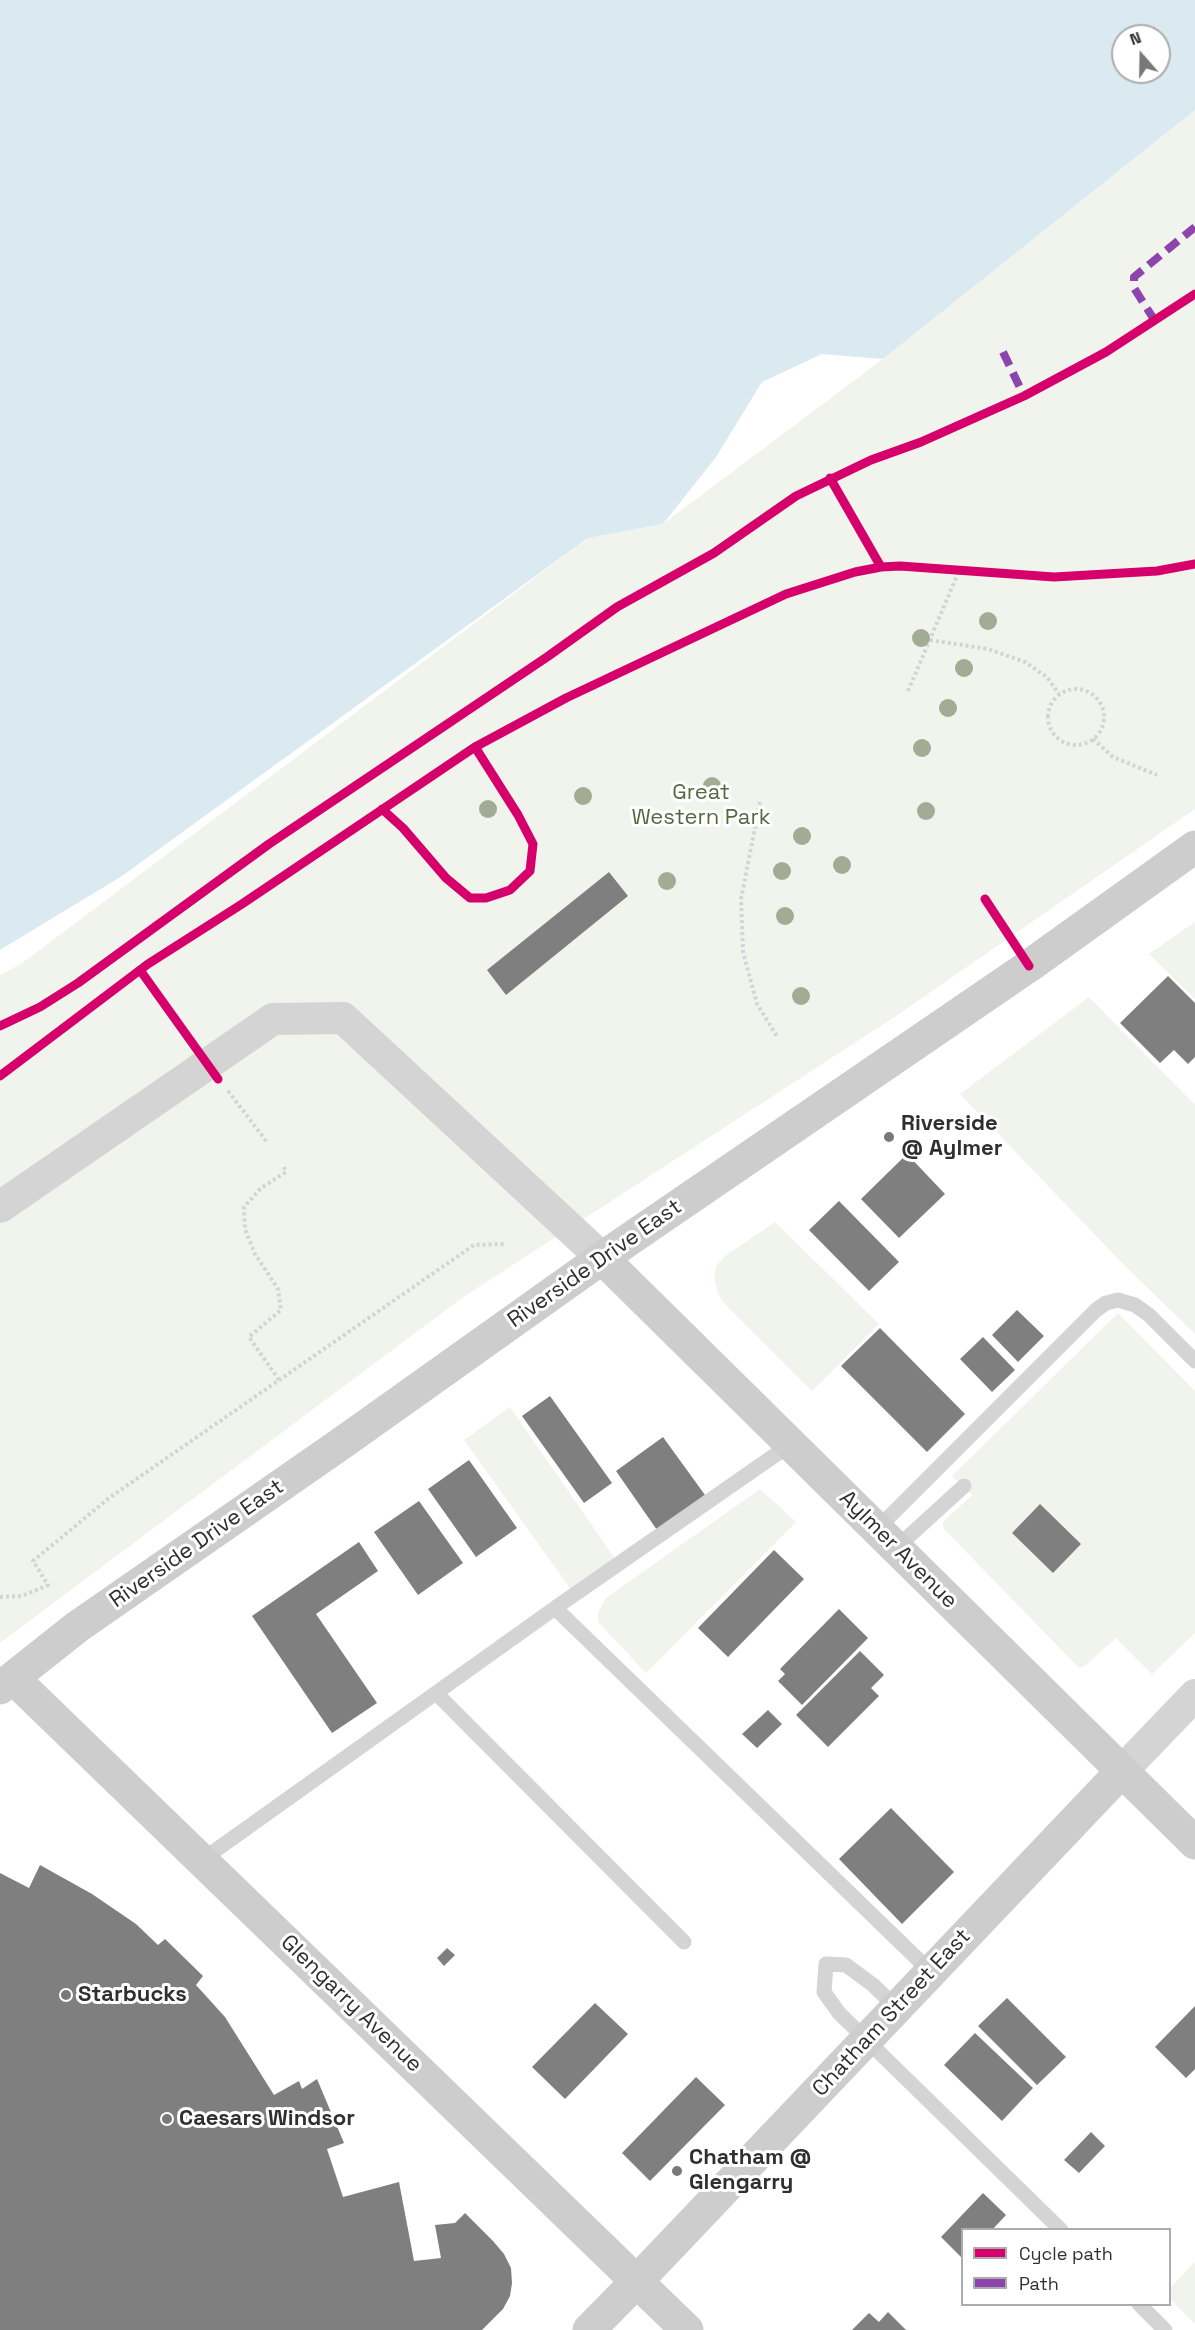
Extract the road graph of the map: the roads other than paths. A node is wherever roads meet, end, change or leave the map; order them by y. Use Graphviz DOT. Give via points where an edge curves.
graph roads {
  1 [pos="1195,847"];
  2 [pos="0,1207"];
  3 [pos="602,1258"];
  4 [pos="1195,1361"];
  5 [pos="791,1444"];
  6 [pos="964,1486"];
  7 [pos="887,1539"];
  8 [pos="555,1608"];
  9 [pos="4,1677"];
  10 [pos="436,1693"];
  11 [pos="1195,1695"];
  12 [pos="1122,1771"];
  13 [pos="1195,1843"];
  14 [pos="202,1860"];
  15 [pos="684,1942"];
  16 [pos="930,1972"];
  17 [pos="897,2008"];
  18 [pos="867,2040"];
  19 [pos="1060,2228"];
  20 [pos="638,2282"];
  21 [pos="1141,2306"];
  22 [pos="589,2330"];
  23 [pos="687,2330"];
  24 [pos="1165,2330"];
  1 -- 3 [label="main road, Riverside Drive East" via="1029,966"];
  2 -- 3 [label="street" via="213,1071 273,1019 343,1018"];
  3 -- 5 [label="main road, Aylmer Avenue"];
  3 -- 9 [label="main road, Riverside Drive East"];
  4 -- 7 [label="lane" via="1135,1305 1118,1300 1106,1304 1096,1310"];
  5 -- 7 [label="main road, Aylmer Avenue"];
  5 -- 8 [label="lane"];
  6 -- 7 [label="lane"];
  7 -- 12 [label="main road, Aylmer Avenue"];
  8 -- 10 [label="lane"];
  8 -- 16 [label="lane"];
  9 -- 14 [label="main road, Glengarry Avenue"];
  10 -- 14 [label="lane"];
  10 -- 15 [label="lane"];
  11 -- 12 [label="street, Chatham Street East"];
  12 -- 13 [label="main road, Aylmer Avenue"];
  12 -- 16 [label="main road, Chatham Street East"];
  14 -- 20 [label="main road, Glengarry Avenue"];
  16 -- 17 [label="main road, Chatham Street East"];
  17 -- 18 [label="main road, Chatham Street East"];
  17 -- 18 [label="lane" via="846,1965 826,1964 824,1992"];
  18 -- 19 [label="lane"];
  18 -- 20 [label="main road, Chatham Street East"];
  20 -- 22 [label="main road, Chatham Street East"];
  20 -- 23 [label="main road, Glengarry Avenue"];
  21 -- 24 [label="lane"];
}
